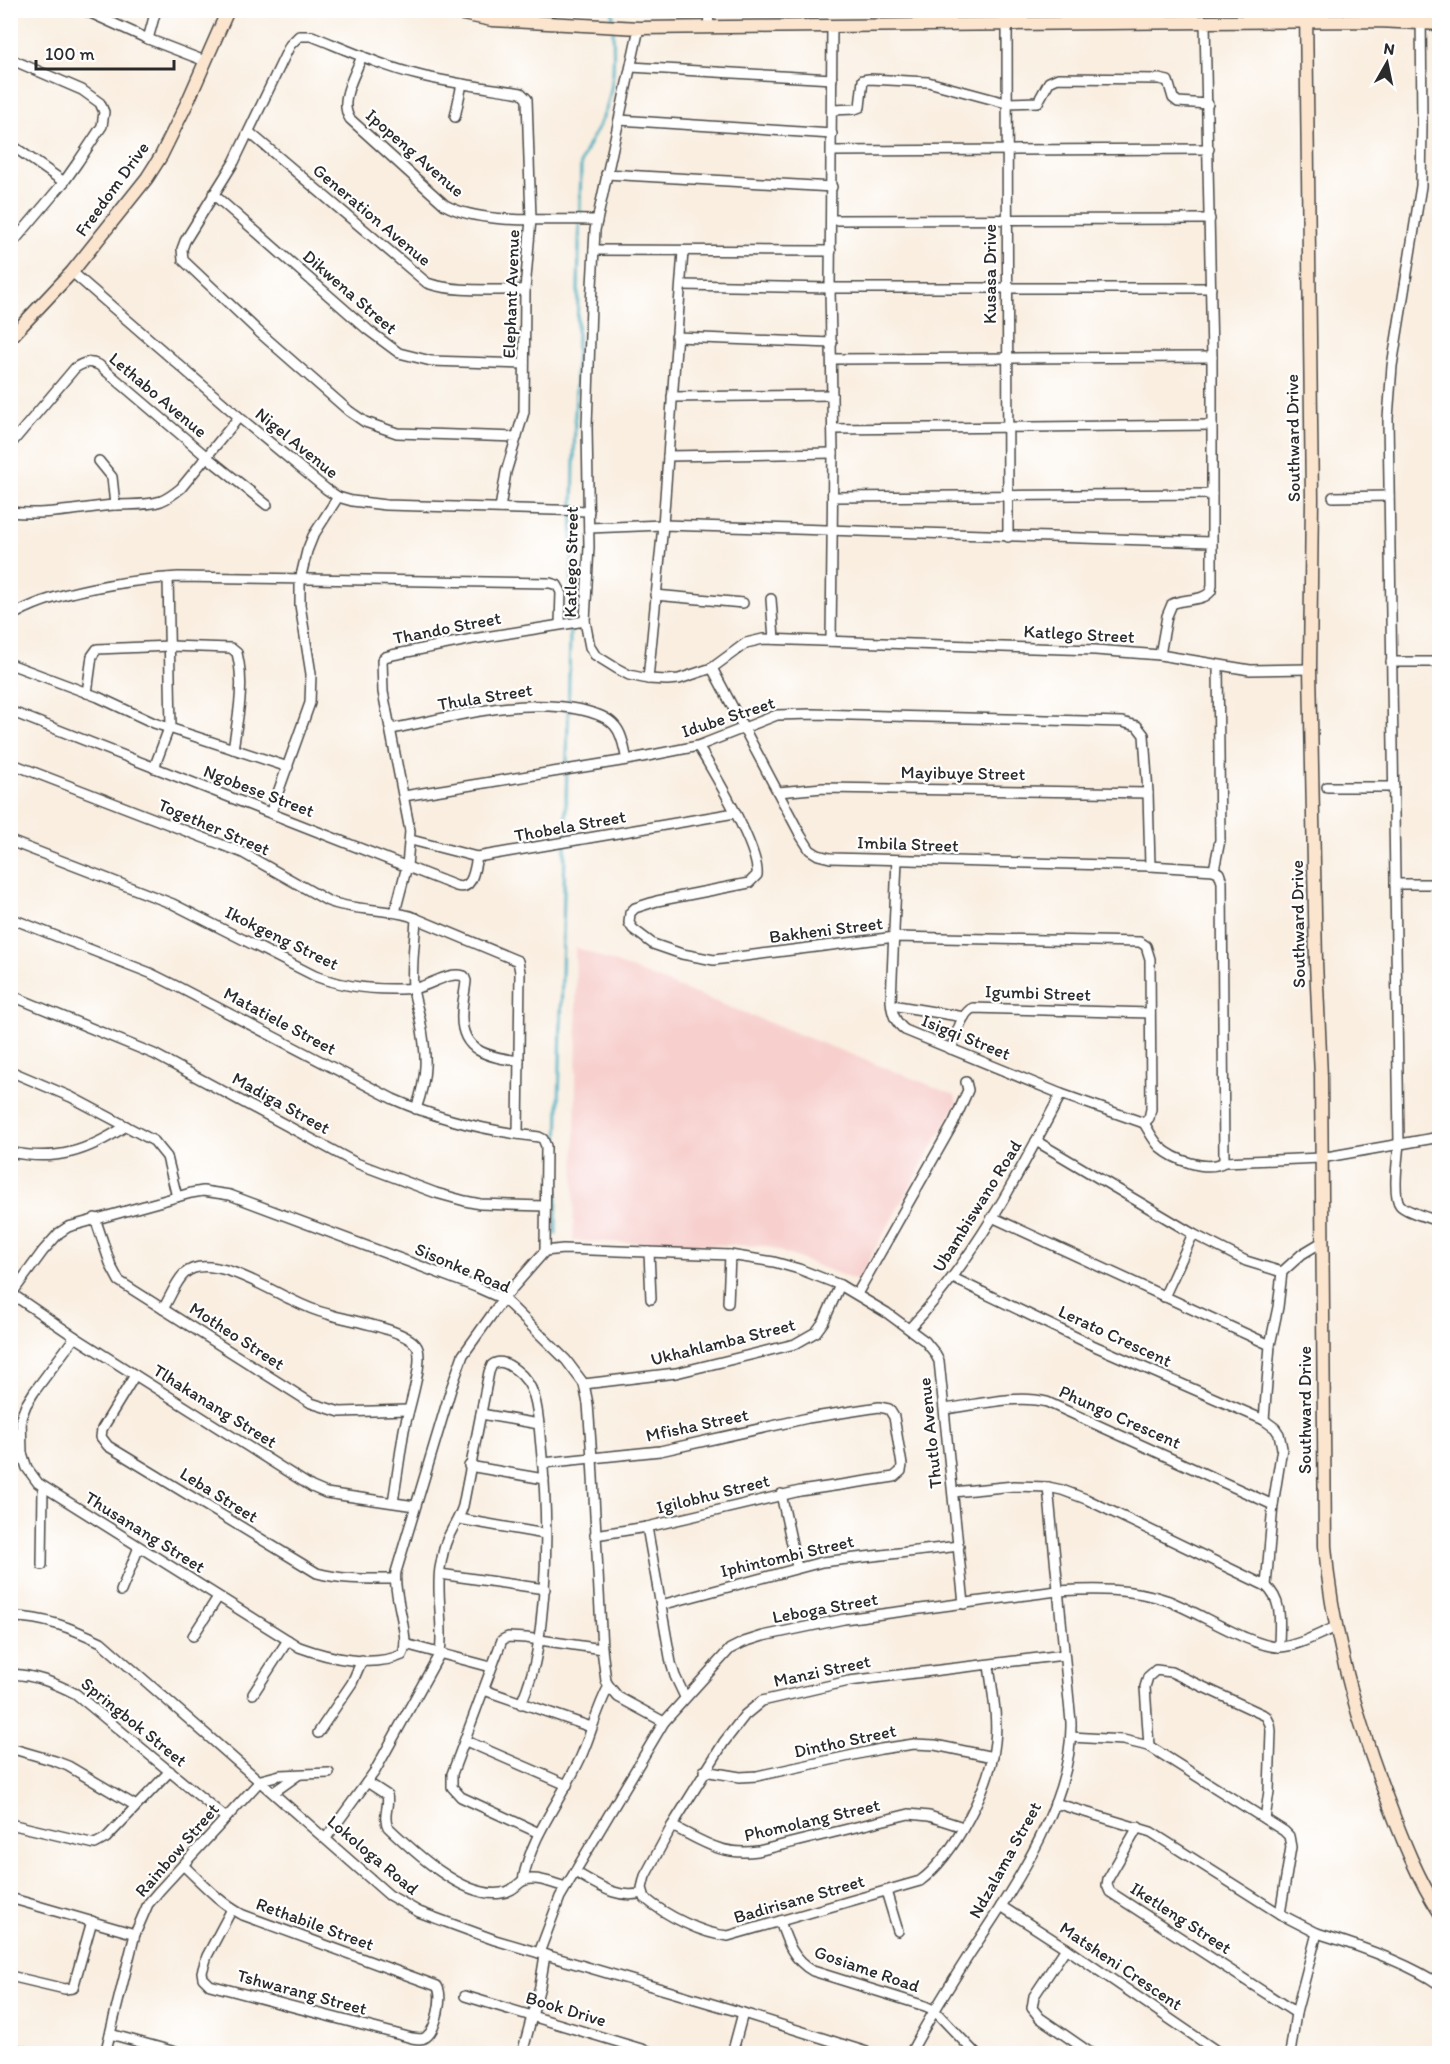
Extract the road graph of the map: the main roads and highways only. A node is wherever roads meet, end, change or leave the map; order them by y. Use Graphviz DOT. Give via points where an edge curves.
graph roads {
  1 [pos="228,10"];
  2 [pos="443,10"];
  3 [pos="1306,16"];
  4 [pos="1421,17"];
  5 [pos="1198,18"];
  6 [pos="1440,24"];
  7 [pos="10,338"];
  8 [pos="1440,1913"];
  1 -- 7 [label="main road, Freedom Drive" via="161,156 72,272"];
  2 -- 5 [label="main road" via="492,20 621,28"];
  3 -- 4 [label="main road"];
  3 -- 5 [label="main road"];
  3 -- 8 [label="main road, Southward Drive" via="1312,499 1310,669 1321,1077 1323,1514 1327,1575 1345,1670 1363,1732 1398,1827"];
  4 -- 6 [label="main road"];
}
